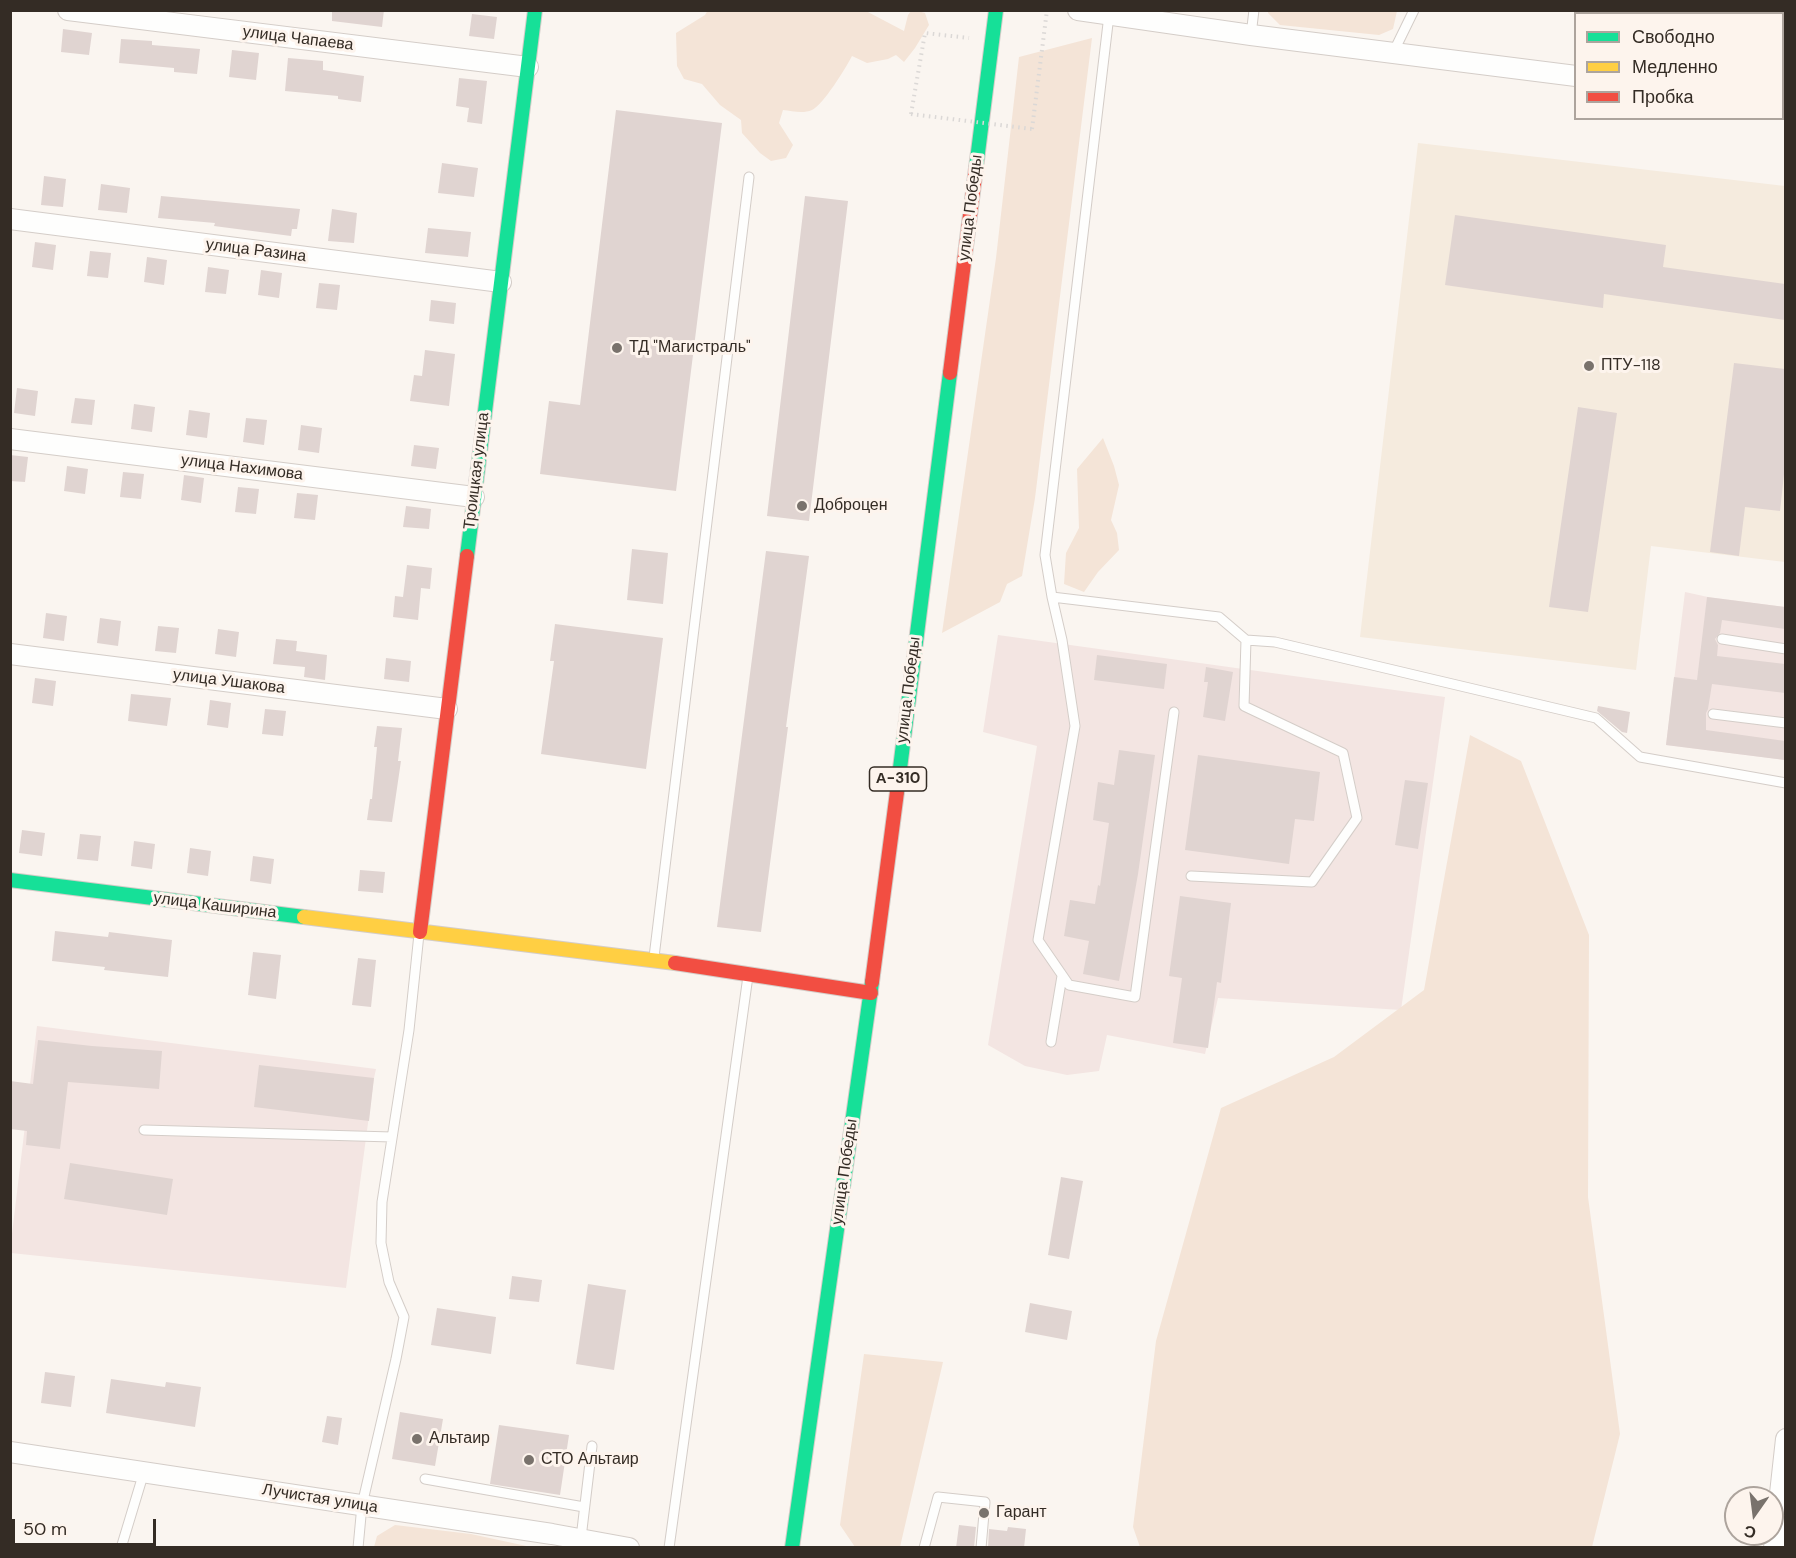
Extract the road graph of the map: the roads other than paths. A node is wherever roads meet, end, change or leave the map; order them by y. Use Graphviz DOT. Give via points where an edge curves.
graph roads {
  1 [pos="68,10"];
  2 [pos="535,10"];
  3 [pos="996,10"];
  4 [pos="1078,10"];
  5 [pos="1254,10"];
  6 [pos="1414,10"];
  7 [pos="1109,15"];
  8 [pos="1251,35"];
  9 [pos="1393,53"];
  10 [pos="528,67"];
  11 [pos="1574,76"];
  12 [pos="749,177"];
  13 [pos="10,219"];
  14 [pos="501,282"];
  15 [pos="10,439"];
  16 [pos="474,497"];
  17 [pos="1052,597"];
  18 [pos="1722,639"];
  19 [pos="1246,640"];
  20 [pos="1785,649"];
  21 [pos="10,654"];
  22 [pos="447,709"];
  23 [pos="1174,712"];
  24 [pos="1713,714"];
  25 [pos="1785,723"];
  26 [pos="1785,783"];
  27 [pos="1191,876"];
  28 [pos="10,879"];
  29 [pos="420,932"];
  30 [pos="654,960"];
  31 [pos="748,974"];
  32 [pos="1062,976"];
  33 [pos="871,993"];
  34 [pos="1051,1042"];
  35 [pos="144,1130"];
  36 [pos="392,1137"];
  37 [pos="1785,1439"];
  38 [pos="592,1446"];
  39 [pos="10,1452"];
  40 [pos="144,1472"];
  41 [pos="426,1479"];
  42 [pos="362,1505"];
  43 [pos="584,1508"];
  44 [pos="581,1538"];
  45 [pos="621,1547"];
  46 [pos="122,1548"];
  47 [pos="358,1548"];
  48 [pos="669,1548"];
  49 [pos="792,1548"];
  50 [pos="924,1548"];
  51 [pos="981,1548"];
  52 [pos="1774,1548"];
  1 -- 10 [label="street, улица Чапаева"];
  2 -- 10 [label="main road, Троицкая улица"];
  3 -- 33 [label="main road, улица Победы / А-310"];
  4 -- 7 [label="street"];
  5 -- 8 [label="lane"];
  6 -- 9 [label="lane"];
  7 -- 8 [label="street"];
  7 -- 17 [label="lane" via="1045,555"];
  8 -- 9 [label="street"];
  9 -- 11 [label="street"];
  10 -- 14 [label="main road, Троицкая улица"];
  12 -- 30 [label="lane"];
  13 -- 14 [label="street, улица Разина"];
  14 -- 16 [label="main road, Троицкая улица"];
  15 -- 16 [label="street, улица Нахимова"];
  16 -- 22 [label="main road, Троицкая улица"];
  17 -- 19 [label="lane" via="1219,617"];
  17 -- 32 [label="lane" via="1075,726 1038,940"];
  18 -- 20 [label="lane"];
  19 -- 26 [label="lane" via="1275,642 1596,718 1640,757"];
  19 -- 27 [label="lane" via="1244,706 1343,753 1357,818 1312,882"];
  21 -- 22 [label="street, улица Ушакова"];
  22 -- 29 [label="main road, Троицкая улица"];
  23 -- 32 [label="lane" via="1135,997 1069,985"];
  24 -- 25 [label="lane"];
  28 -- 29 [label="main road, улица Каширина"];
  29 -- 30 [label="main road, улица Каширина"];
  29 -- 36 [label="lane"];
  30 -- 31 [label="main road, улица Каширина"];
  31 -- 33 [label="main road, улица Каширина"];
  31 -- 48 [label="lane"];
  32 -- 34 [label="lane"];
  33 -- 49 [label="main road, улица Победы / А-310"];
  35 -- 36 [label="lane"];
  36 -- 42 [label="lane" via="382,1202 381,1243 389,1281 404,1317"];
  37 -- 52 [label="street"];
  38 -- 43 [label="lane"];
  39 -- 40 [label="street, Лучистая улица"];
  40 -- 42 [label="street, Лучистая улица"];
  40 -- 46 [label="lane"];
  41 -- 43 [label="lane"];
  42 -- 44 [label="street, Лучистая улица" via="551,1537"];
  42 -- 47 [label="lane"];
  43 -- 44 [label="lane"];
  44 -- 45 [label="street, Лучистая улица"];
  50 -- 51 [label="lane" via="938,1497 985,1502"];
}
